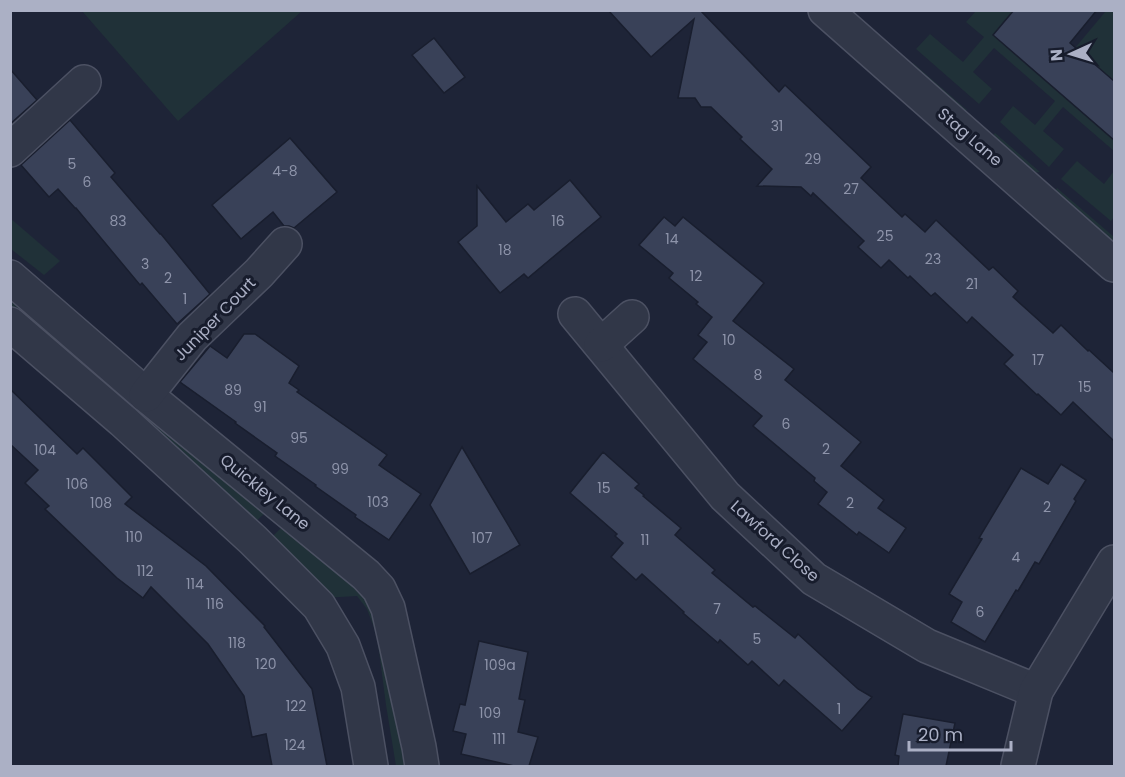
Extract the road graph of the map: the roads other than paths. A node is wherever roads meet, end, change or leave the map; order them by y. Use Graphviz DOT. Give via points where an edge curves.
graph roads {
  1 [pos="825,10"];
  2 [pos="84,82"];
  3 [pos="10,150"];
  4 [pos="285,244"];
  5 [pos="1114,265"];
  6 [pos="10,277"];
  7 [pos="575,314"];
  8 [pos="632,317"];
  9 [pos="10,324"];
  10 [pos="601,345"];
  11 [pos="110,363"];
  12 [pos="85,388"];
  13 [pos="146,394"];
  14 [pos="285,509"];
  15 [pos="253,540"];
  16 [pos="1114,561"];
  17 [pos="1036,691"];
  18 [pos="370,766"];
  19 [pos="422,766"];
  20 [pos="1018,766"];
  1 -- 5 [label="street, Stag Lane"];
  2 -- 3 [label="street"];
  4 -- 13 [label="street, Juniper Court" via="192,337"];
  6 -- 11 [label="street, Quickley Lane"];
  7 -- 10 [label="street, Lawford Close"];
  8 -- 10 [label="street"];
  9 -- 12 [label="street"];
  10 -- 17 [label="street, Lawford Close" via="725,496 814,579 927,646"];
  11 -- 12 [label="street"];
  11 -- 13 [label="street, Quickley Lane"];
  12 -- 15 [label="street"];
  13 -- 14 [label="street, Quickley Lane"];
  14 -- 15 [label="street"];
  14 -- 19 [label="street, Quickley Lane" via="379,589 388,608"];
  15 -- 18 [label="street" via="318,606 343,646 358,687"];
  16 -- 17 [label="street"];
  17 -- 20 [label="street"];
}
